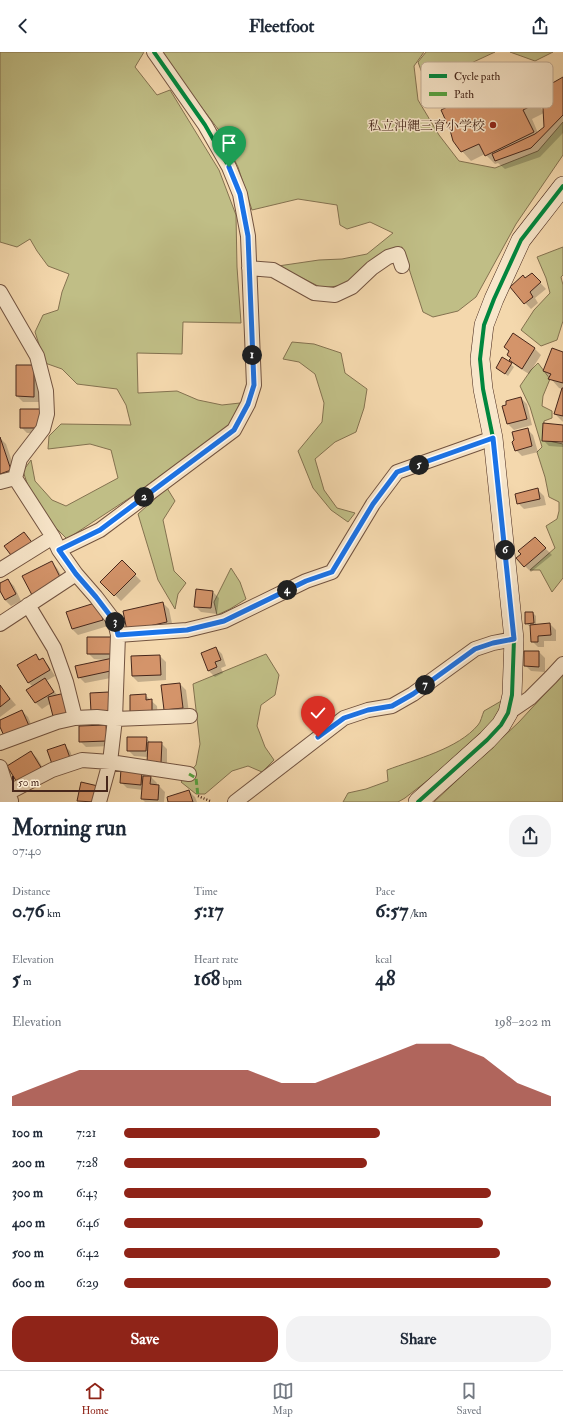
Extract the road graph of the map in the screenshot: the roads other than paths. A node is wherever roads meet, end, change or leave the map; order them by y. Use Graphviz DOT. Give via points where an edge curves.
graph roads {
  1 [pos="156,53"];
  2 [pos="563,186"];
  3 [pos="402,266"];
  4 [pos="249,268"];
  5 [pos="0,292"];
  6 [pos="493,438"];
  7 [pos="15,478"];
  8 [pos="0,482"];
  9 [pos="53,537"];
  10 [pos="59,550"];
  11 [pos="0,570"];
  12 [pos="76,574"];
  13 [pos="28,606"];
  14 [pos="0,624"];
  15 [pos="118,635"];
  16 [pos="514,639"];
  17 [pos="563,664"];
  18 [pos="508,713"];
  19 [pos="190,716"];
  20 [pos="75,718"];
  21 [pos="115,719"];
  22 [pos="0,744"];
  23 [pos="110,762"];
  24 [pos="0,767"];
  25 [pos="189,774"];
  26 [pos="7,797"];
  27 [pos="99,802"];
  28 [pos="235,802"];
  29 [pos="418,802"];
  1 -- 4 [label="street" via="205,125 229,167 240,194 248,236"];
  2 -- 6 [label="street" via="521,240 484,325 480,359"];
  3 -- 4 [label="street" via="398,254 388,257 352,287 335,294 314,294 273,270"];
  4 -- 10 [label="street" via="254,385 248,404 234,430 100,530"];
  5 -- 7 [label="street" via="37,356 46,391 47,414 43,428 20,459"];
  6 -- 15 [label="street" via="397,472 373,504 332,572 306,581 224,621 187,630"];
  6 -- 16 [label="street"];
  7 -- 8 [label="street"];
  7 -- 9 [label="street"];
  9 -- 10 [label="street"];
  9 -- 11 [label="street"];
  10 -- 12 [label="street"];
  12 -- 13 [label="street"];
  12 -- 15 [label="street" via="115,622"];
  13 -- 14 [label="street"];
  13 -- 20 [label="street" via="54,648"];
  15 -- 21 [label="street"];
  16 -- 18 [label="street" via="512,695"];
  16 -- 28 [label="street" via="475,649 392,706 344,718"];
  17 -- 18 [label="street" via="530,698"];
  18 -- 29 [label="street" via="487,740"];
  19 -- 21 [label="street"];
  20 -- 21 [label="street"];
  20 -- 22 [label="street" via="57,722"];
  21 -- 23 [label="street"];
  23 -- 25 [label="street"];
  23 -- 26 [label="street" via="82,760 52,770"];
  23 -- 27 [label="street"];
  24 -- 26 [label="street"];
}
